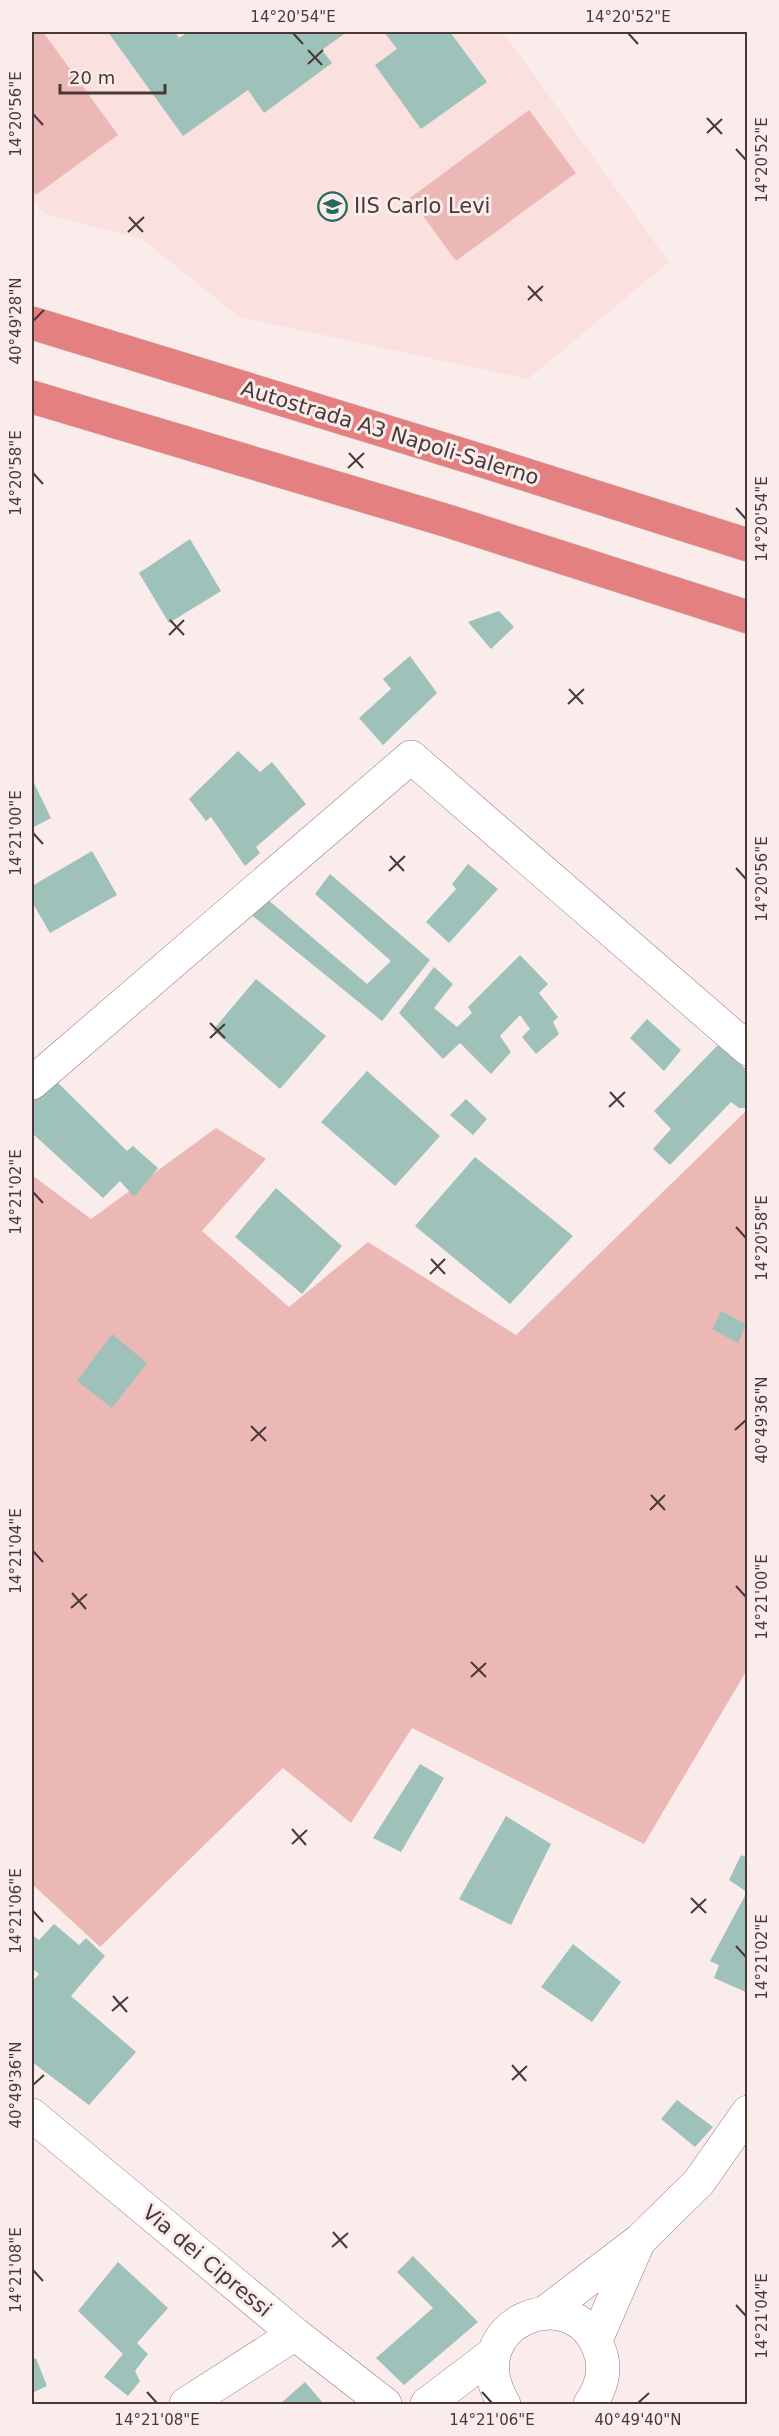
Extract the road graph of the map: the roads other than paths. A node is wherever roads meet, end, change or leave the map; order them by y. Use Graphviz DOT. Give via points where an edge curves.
graph roads {
  1 [pos="32,323"];
  2 [pos="32,397"];
  3 [pos="747,545"];
  4 [pos="747,617"];
  5 [pos="747,1049"];
  6 [pos="32,1083"];
  7 [pos="747,2112"];
  8 [pos="32,2115"];
  9 [pos="640,2240"];
  10 [pos="543,2313"];
  11 [pos="295,2334"];
  12 [pos="596,2340"];
  13 [pos="494,2353"];
  14 [pos="599,2401"];
  15 [pos="186,2404"];
  16 [pos="385,2404"];
  17 [pos="427,2404"];
  18 [pos="504,2404"];
  1 -- 3 [label="highway, Autostrada A3 Napoli-Salerno"];
  2 -- 4 [label="highway" via="448,521"];
  5 -- 6 [label="street" via="411,757"];
  7 -- 9 [label="street" via="699,2182"];
  8 -- 11 [label="street, Via dei Cipressi"];
  9 -- 10 [label="street"];
  9 -- 12 [label="street"];
  10 -- 12 [label="street" via="568,2316"];
  10 -- 13 [label="street" via="515,2323 501,2336"];
  11 -- 15 [label="street"];
  11 -- 16 [label="street, Via dei Cipressi"];
  12 -- 14 [label="street" via="603,2376"];
  13 -- 17 [label="street"];
  13 -- 18 [label="street" via="491,2372 495,2390"];
}
